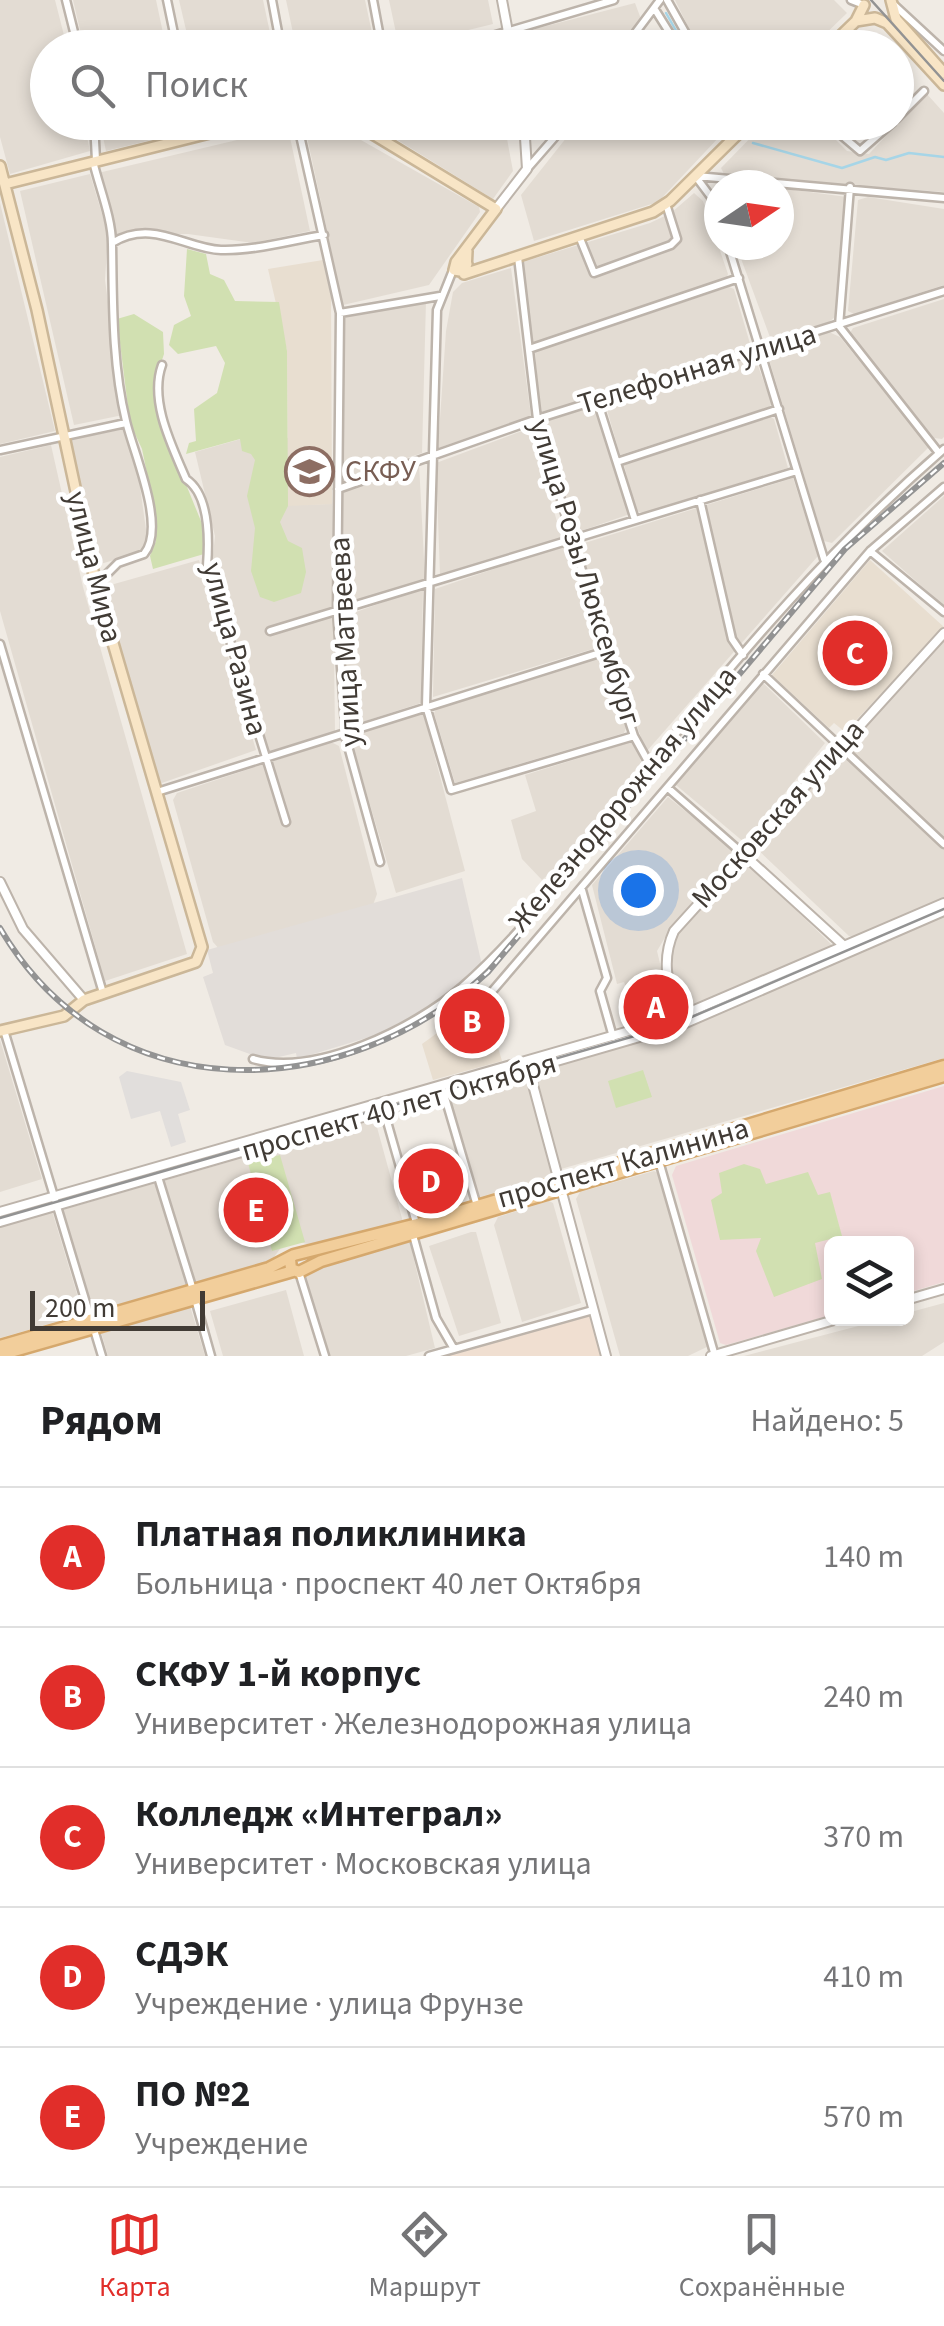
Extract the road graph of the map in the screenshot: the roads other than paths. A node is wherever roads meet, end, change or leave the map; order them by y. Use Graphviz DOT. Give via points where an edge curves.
graph roads {
  1 [pos="66,0"];
  2 [pos="167,0"];
  3 [pos="272,0"];
  4 [pos="373,0"];
  5 [pos="502,0"];
  6 [pos="614,0"];
  7 [pos="663,0"];
  8 [pos="852,0"];
  9 [pos="891,1"];
  10 [pos="864,2"];
  11 [pos="654,8"];
  12 [pos="874,18"];
  13 [pos="856,21"];
  14 [pos="74,30"];
  15 [pos="173,30"];
  16 [pos="278,30"];
  17 [pos="379,30"];
  18 [pos="508,30"];
  19 [pos="515,30"];
  20 [pos="638,30"];
  21 [pos="668,30"];
  22 [pos="682,30"];
  23 [pos="847,30"];
  24 [pos="894,30"];
  25 [pos="906,30"];
  26 [pos="914,39"];
  27 [pos="944,51"];
  28 [pos="914,52"];
  29 [pos="944,73"];
  30 [pos="944,85"];
  31 [pos="924,91"];
  32 [pos="914,101"];
  33 [pos="94,140"];
  34 [pos="179,140"];
  35 [pos="301,140"];
  36 [pos="383,140"];
  37 [pos="525,140"];
  38 [pos="552,140"];
  39 [pos="732,140"];
  40 [pos="847,140"];
  41 [pos="873,140"];
  42 [pos="94,161"];
  43 [pos="0,166"];
  44 [pos="527,168"];
  45 [pos="695,176"];
  46 [pos="2,184"];
  47 [pos="704,187"];
  48 [pos="850,188"];
  49 [pos="944,198"];
  50 [pos="666,204"];
  51 [pos="496,209"];
  52 [pos="324,235"];
  53 [pos="580,236"];
  54 [pos="112,242"];
  55 [pos="518,256"];
  56 [pos="733,260"];
  57 [pos="461,268"];
  58 [pos="739,278"];
  59 [pos="944,291"];
  60 [pos="440,296"];
  61 [pos="340,313"];
  62 [pos="838,326"];
  63 [pos="528,348"];
  64 [pos="760,348"];
  65 [pos="162,365"];
  66 [pos="597,400"];
  67 [pos="779,409"];
  68 [pos="537,419"];
  69 [pos="126,423"];
  70 [pos="63,436"];
  71 [pos="0,450"];
  72 [pos="942,451"];
  73 [pos="432,456"];
  74 [pos="617,462"];
  75 [pos="797,471"];
  76 [pos="944,487"];
  77 [pos="338,488"];
  78 [pos="700,500"];
  79 [pos="636,520"];
  80 [pos="571,540"];
  81 [pos="870,552"];
  82 [pos="824,559"];
  83 [pos="429,584"];
  84 [pos="96,585"];
  85 [pos="337,611"];
  86 [pos="944,612"];
  87 [pos="270,631"];
  88 [pos="944,632"];
  89 [pos="0,644"];
  90 [pos="606,651"];
  91 [pos="742,655"];
  92 [pos="763,674"];
  93 [pos="426,706"];
  94 [pos="346,732"];
  95 [pos="634,736"];
  96 [pos="839,745"];
  97 [pos="265,758"];
  98 [pos="650,765"];
  99 [pos="668,788"];
  100 [pos="157,792"];
  101 [pos="286,822"];
  102 [pos="944,844"];
  103 [pos="742,853"];
  104 [pos="380,862"];
  105 [pos="0,882"];
  106 [pos="581,889"];
  107 [pos="944,903"];
  108 [pos="944,911"];
  109 [pos="842,945"];
  110 [pos="103,992"];
  111 [pos="84,1000"];
  112 [pos="484,1002"];
  113 [pos="680,1021"];
  114 [pos="2,1031"];
  115 [pos="613,1036"];
  116 [pos="252,1059"];
  117 [pos="944,1066"];
  118 [pos="529,1070"];
  119 [pos="944,1076"];
  120 [pos="444,1094"];
  121 [pos="384,1112"];
  122 [pos="659,1161"];
  123 [pos="158,1176"];
  124 [pos="560,1186"];
  125 [pos="55,1202"];
  126 [pos="477,1206"];
  127 [pos="0,1212"];
  128 [pos="0,1222"];
  129 [pos="414,1229"];
  130 [pos="296,1257"];
  131 [pos="299,1270"];
  132 [pos="944,1289"];
  133 [pos="194,1294"];
  134 [pos="914,1298"];
  135 [pos="593,1310"];
  136 [pos="824,1323"];
  137 [pos="93,1324"];
  138 [pos="0,1346"];
  139 [pos="454,1349"];
  140 [pos="0,1355"];
  141 [pos="102,1356"];
  142 [pos="212,1356"];
  143 [pos="325,1356"];
  144 [pos="429,1356"];
  145 [pos="606,1356"];
  146 [pos="713,1356"];
  1 -- 14 [label="street"];
  2 -- 15 [label="street"];
  3 -- 16 [label="street"];
  4 -- 17 [label="street"];
  5 -- 18 [label="street"];
  6 -- 19 [label="street"];
  7 -- 11 [label="street"];
  7 -- 22 [label="street"];
  8 -- 10 [label="street"];
  9 -- 12 [label="main road" via="887,14"];
  9 -- 25 [label="main road"];
  9 -- 27 [label="street"];
  10 -- 12 [label="main road"];
  10 -- 13 [label="main road"];
  11 -- 20 [label="street"];
  11 -- 21 [label="street"];
  12 -- 13 [label="main road"];
  12 -- 24 [label="main road"];
  13 -- 23 [label="main road"];
  26 -- 29 [label="main road"];
  28 -- 30 [label="main road"];
  31 -- 32 [label="street"];
  33 -- 42 [label="street"];
  34 -- 42 [label="main road"];
  35 -- 52 [label="street, улица Матвеева"];
  36 -- 51 [label="main road"];
  37 -- 44 [label="street"];
  38 -- 44 [label="street"];
  39 -- 45 [label="main road"];
  40 -- 41 [label="street" via="860,151"];
  42 -- 46 [label="main road"];
  42 -- 54 [label="street"];
  43 -- 46 [label="main road, улица Мира"];
  44 -- 51 [label="street"];
  45 -- 47 [label="street"];
  45 -- 48 [label="street"];
  45 -- 50 [label="main road"];
  46 -- 70 [label="main road, улица Мира"];
  48 -- 49 [label="street"];
  48 -- 62 [label="street"];
  50 -- 53 [label="main road"];
  50 -- 53 [label="street" via="678,239 640,256 594,273"];
  51 -- 57 [label="main road"];
  52 -- 54 [label="street" via="217,250 175,235"];
  52 -- 61 [label="street, улица Матвеева"];
  53 -- 55 [label="main road"];
  54 -- 69 [label="street" via="111,300"];
  55 -- 57 [label="main road" via="477,271"];
  55 -- 63 [label="street, улица Розы Люксембург"];
  56 -- 58 [label="street"];
  57 -- 60 [label="street"];
  58 -- 63 [label="street"];
  58 -- 64 [label="street"];
  59 -- 62 [label="street, Телефонная улица"];
  60 -- 61 [label="street"];
  60 -- 73 [label="street"];
  61 -- 77 [label="street, улица Матвеева"];
  62 -- 64 [label="street, Телефонная улица"];
  62 -- 72 [label="street"];
  63 -- 68 [label="street, улица Розы Люксембург"];
  64 -- 66 [label="street, Телефонная улица"];
  64 -- 67 [label="street"];
  65 -- 97 [label="street, улица Разина" via="164,420 209,528 207,566"];
  66 -- 68 [label="street, Телефонная улица"];
  66 -- 74 [label="street"];
  67 -- 74 [label="street"];
  67 -- 75 [label="street"];
  68 -- 73 [label="street, Телефонная улица"];
  68 -- 80 [label="street, улица Розы Люксембург"];
  69 -- 70 [label="street"];
  69 -- 84 [label="street" via="140,457 153,536 144,554 118,562"];
  70 -- 71 [label="street"];
  70 -- 84 [label="main road, улица Мира"];
  72 -- 82 [label="street, Железнодорожная улица"];
  73 -- 77 [label="street, Телефонная улица"];
  73 -- 83 [label="street"];
  74 -- 79 [label="street"];
  75 -- 78 [label="street"];
  75 -- 82 [label="street"];
  76 -- 81 [label="street, Железнодорожная улица"];
  77 -- 85 [label="street, улица Матвеева"];
  78 -- 79 [label="street"];
  78 -- 91 [label="street" via="732,639"];
  79 -- 80 [label="street"];
  80 -- 83 [label="street"];
  80 -- 90 [label="street, улица Розы Люксембург"];
  81 -- 86 [label="street"];
  81 -- 92 [label="street, Железнодорожная улица"];
  82 -- 91 [label="street, Железнодорожная улица"];
  83 -- 85 [label="street"];
  83 -- 93 [label="street"];
  84 -- 100 [label="main road, улица Мира"];
  85 -- 87 [label="street"];
  85 -- 94 [label="street, улица Матвеева"];
  88 -- 96 [label="street, Московская улица"];
  89 -- 110 [label="street"];
  90 -- 93 [label="street"];
  90 -- 95 [label="street, улица Розы Люксембург"];
  91 -- 98 [label="street, Железнодорожная улица"];
  92 -- 96 [label="street"];
  92 -- 99 [label="street, Железнодорожная улица"];
  93 -- 94 [label="street"];
  93 -- 95 [label="street" via="451,790"];
  94 -- 97 [label="street"];
  94 -- 104 [label="street, улица Матвеева"];
  95 -- 98 [label="street, улица Розы Люксембург"];
  96 -- 102 [label="street"];
  96 -- 103 [label="street, Московская улица"];
  97 -- 100 [label="street"];
  97 -- 101 [label="street, улица Разина"];
  98 -- 116 [label="street, Железнодорожная улица" via="526,918 440,1004 337,1054"];
  99 -- 103 [label="street"];
  99 -- 106 [label="street, Железнодорожная улица"];
  100 -- 110 [label="main road, улица Мира" via="201,956"];
  103 -- 109 [label="street"];
  103 -- 113 [label="street, Московская улица" via="666,949"];
  105 -- 111 [label="street" via="23,929"];
  106 -- 112 [label="street, Железнодорожная улица"];
  106 -- 115 [label="street" via="607,978 600,991"];
  107 -- 109 [label="street, проспект 40 лет Октября"];
  108 -- 113 [label="street, проспект 40 лет Октября"];
  109 -- 113 [label="street, проспект 40 лет Октября"];
  110 -- 111 [label="main road"];
  111 -- 114 [label="main road" via="64,1016"];
  113 -- 115 [label="street, проспект 40 лет Октября"];
  113 -- 118 [label="street, проспект 40 лет Октября"];
  114 -- 125 [label="street"];
  115 -- 125 [label="street, проспект 40 лет Октября"];
  117 -- 124 [label="main road, проспект Калинина"];
  118 -- 120 [label="street, проспект 40 лет Октября"];
  118 -- 124 [label="street"];
  119 -- 122 [label="main road, проспект Калинина"];
  120 -- 121 [label="street, проспект 40 лет Октября"];
  120 -- 126 [label="street"];
  121 -- 123 [label="street, проспект 40 лет Октября"];
  121 -- 129 [label="street"];
  122 -- 124 [label="main road, проспект Калинина"];
  122 -- 146 [label="street"];
  123 -- 125 [label="street, проспект 40 лет Октября"];
  123 -- 133 [label="street"];
  124 -- 126 [label="main road, проспект Калинина"];
  124 -- 129 [label="main road, проспект Калинина"];
  124 -- 135 [label="street"];
  125 -- 127 [label="street, проспект 40 лет Октября"];
  125 -- 128 [label="street, проспект 40 лет Октября"];
  125 -- 137 [label="street"];
  126 -- 129 [label="main road, проспект Калинина"];
  129 -- 130 [label="main road, проспект Калинина"];
  129 -- 131 [label="main road, проспект Калинина"];
  129 -- 139 [label="street" via="436,1318"];
  130 -- 131 [label="main road"];
  130 -- 133 [label="main road, проспект Калинина"];
  131 -- 133 [label="main road, проспект Калинина"];
  131 -- 143 [label="street"];
  132 -- 134 [label="street"];
  133 -- 137 [label="main road, проспект Калинина"];
  133 -- 142 [label="street"];
  135 -- 139 [label="street"];
  135 -- 145 [label="street"];
  136 -- 146 [label="street"];
  137 -- 138 [label="main road, проспект Калинина"];
  137 -- 140 [label="main road, проспект Калинина"];
  137 -- 141 [label="street"];
  139 -- 144 [label="street"];
}
